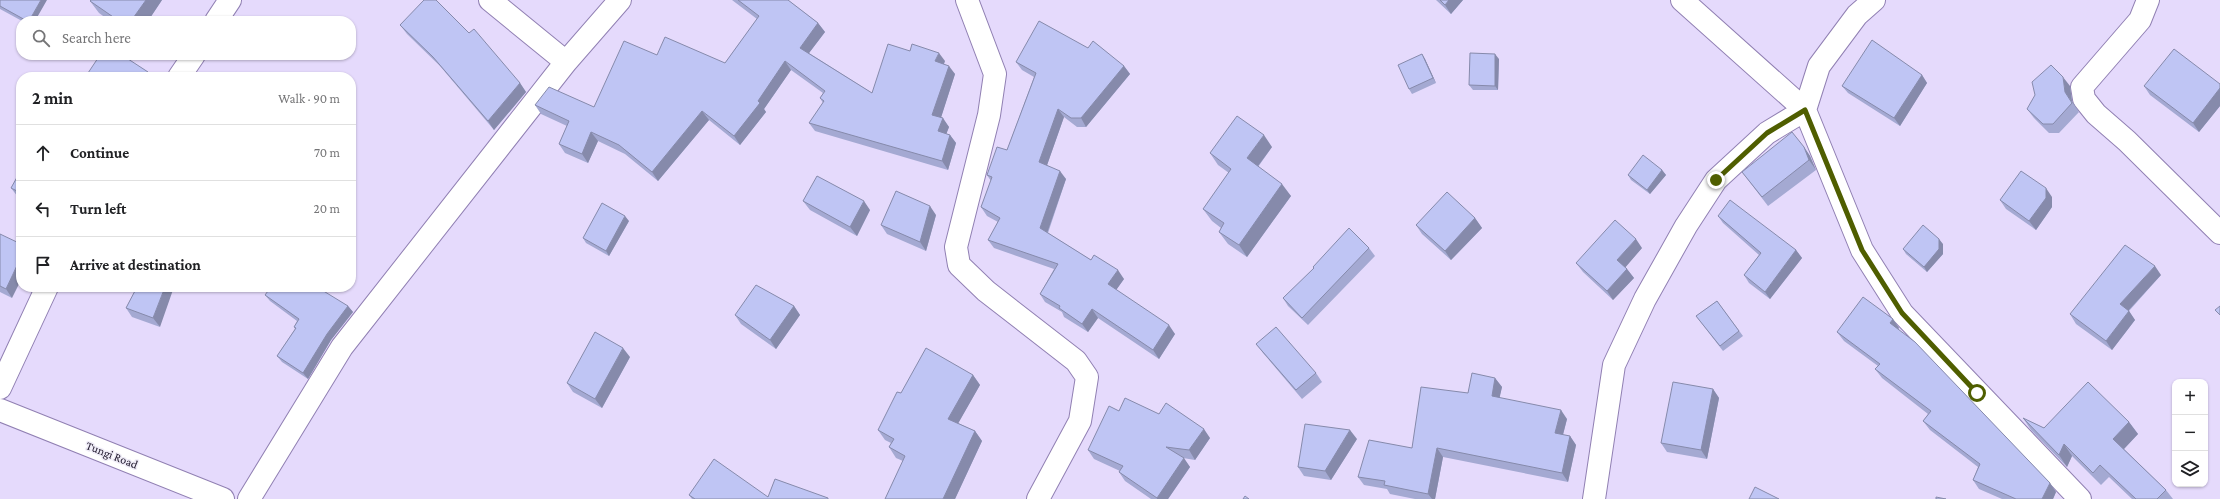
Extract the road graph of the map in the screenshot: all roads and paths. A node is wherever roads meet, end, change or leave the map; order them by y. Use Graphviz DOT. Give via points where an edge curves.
graph roads {
  1 [pos="230,0"];
  2 [pos="490,0"];
  3 [pos="620,0"];
  4 [pos="967,0"];
  5 [pos="1682,0"];
  6 [pos="1874,0"];
  7 [pos="2148,0"];
  8 [pos="219,16"];
  9 [pos="191,60"];
  10 [pos="566,62"];
  11 [pos="182,72"];
  12 [pos="1805,110"];
  13 [pos="2220,233"];
  14 [pos="45,292"];
  15 [pos="0,388"];
  16 [pos="0,410"];
  17 [pos="223,499"];
  18 [pos="249,499"];
  19 [pos="1038,499"];
  20 [pos="1594,499"];
  21 [pos="2080,499"];
  1 -- 8 [label="street"];
  2 -- 10 [label="street"];
  3 -- 10 [label="street"];
  4 -- 19 [label="street" via="995,74 989,115 956,246 959,265 986,291 1076,361 1087,377 1080,421"];
  5 -- 12 [label="street"];
  6 -- 12 [label="street" via="1857,15 1819,66"];
  7 -- 13 [label="street" via="2140,20 2082,87 2084,99 2096,114"];
  9 -- 11 [label="street"];
  10 -- 18 [label="street" via="342,347"];
  12 -- 20 [label="street" via="1767,133 1716,180 1686,226 1645,299 1614,365"];
  12 -- 21 [label="street" via="1862,250 1902,313"];
  14 -- 15 [label="street"];
  16 -- 17 [label="street, Tungi Road"];
}
